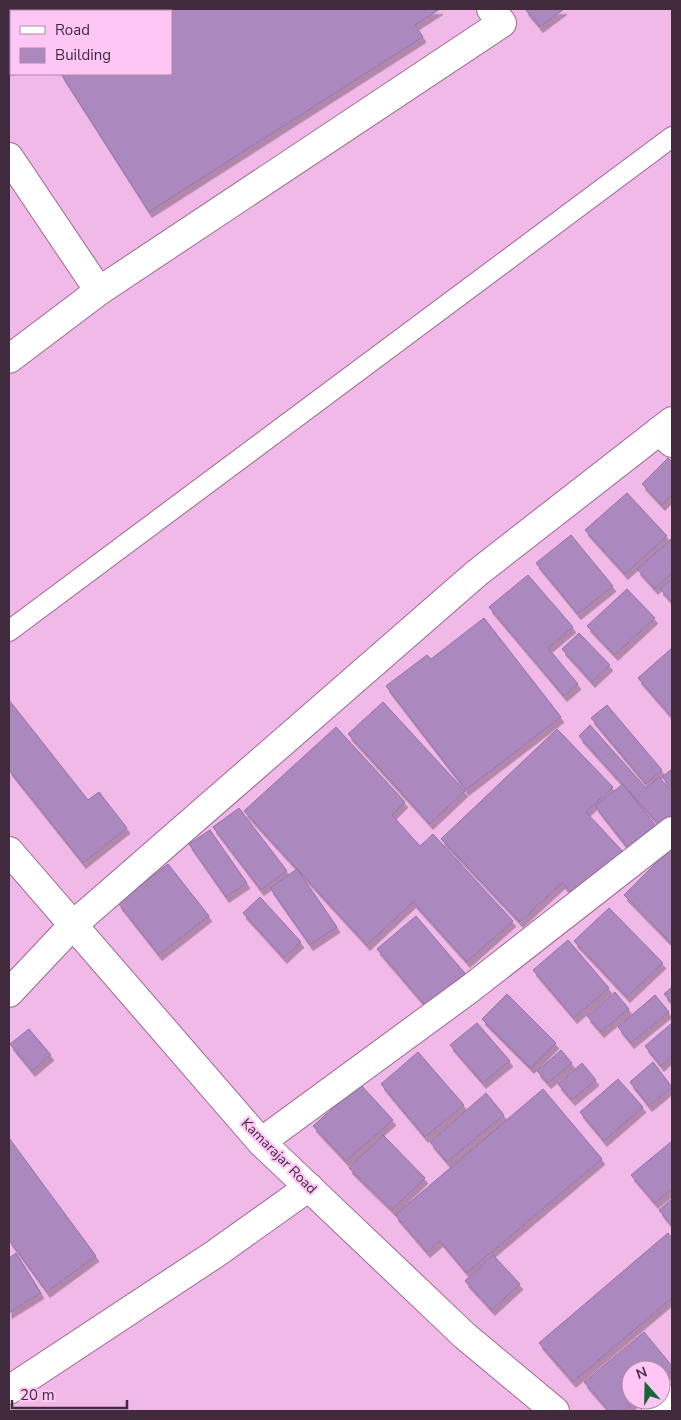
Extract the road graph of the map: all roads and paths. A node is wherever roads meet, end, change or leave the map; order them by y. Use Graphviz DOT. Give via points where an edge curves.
graph roads {
  1 [pos="492,9"];
  2 [pos="672,137"];
  3 [pos="9,157"];
  4 [pos="99,291"];
  5 [pos="9,359"];
  6 [pos="668,432"];
  7 [pos="9,631"];
  8 [pos="672,831"];
  9 [pos="9,851"];
  10 [pos="73,925"];
  11 [pos="9,993"];
  12 [pos="261,1142"];
  13 [pos="309,1187"];
  14 [pos="9,1390"];
  15 [pos="672,1399"];
  16 [pos="555,1411"];
  17 [pos="656,1411"];
  1 -- 4 [label="street" via="502,23"];
  2 -- 7 [label="lane"];
  3 -- 4 [label="street"];
  4 -- 5 [label="street"];
  6 -- 10 [label="street" via="477,573"];
  8 -- 12 [label="street" via="471,988"];
  9 -- 10 [label="street, Kamarajar Road"];
  10 -- 11 [label="street"];
  10 -- 12 [label="street, Kamarajar Road"];
  12 -- 13 [label="street, Kamarajar Road"];
  13 -- 14 [label="street" via="215,1254"];
  13 -- 16 [label="street, Kamarajar Road" via="466,1336"];
  15 -- 17 [label="street"];
}
